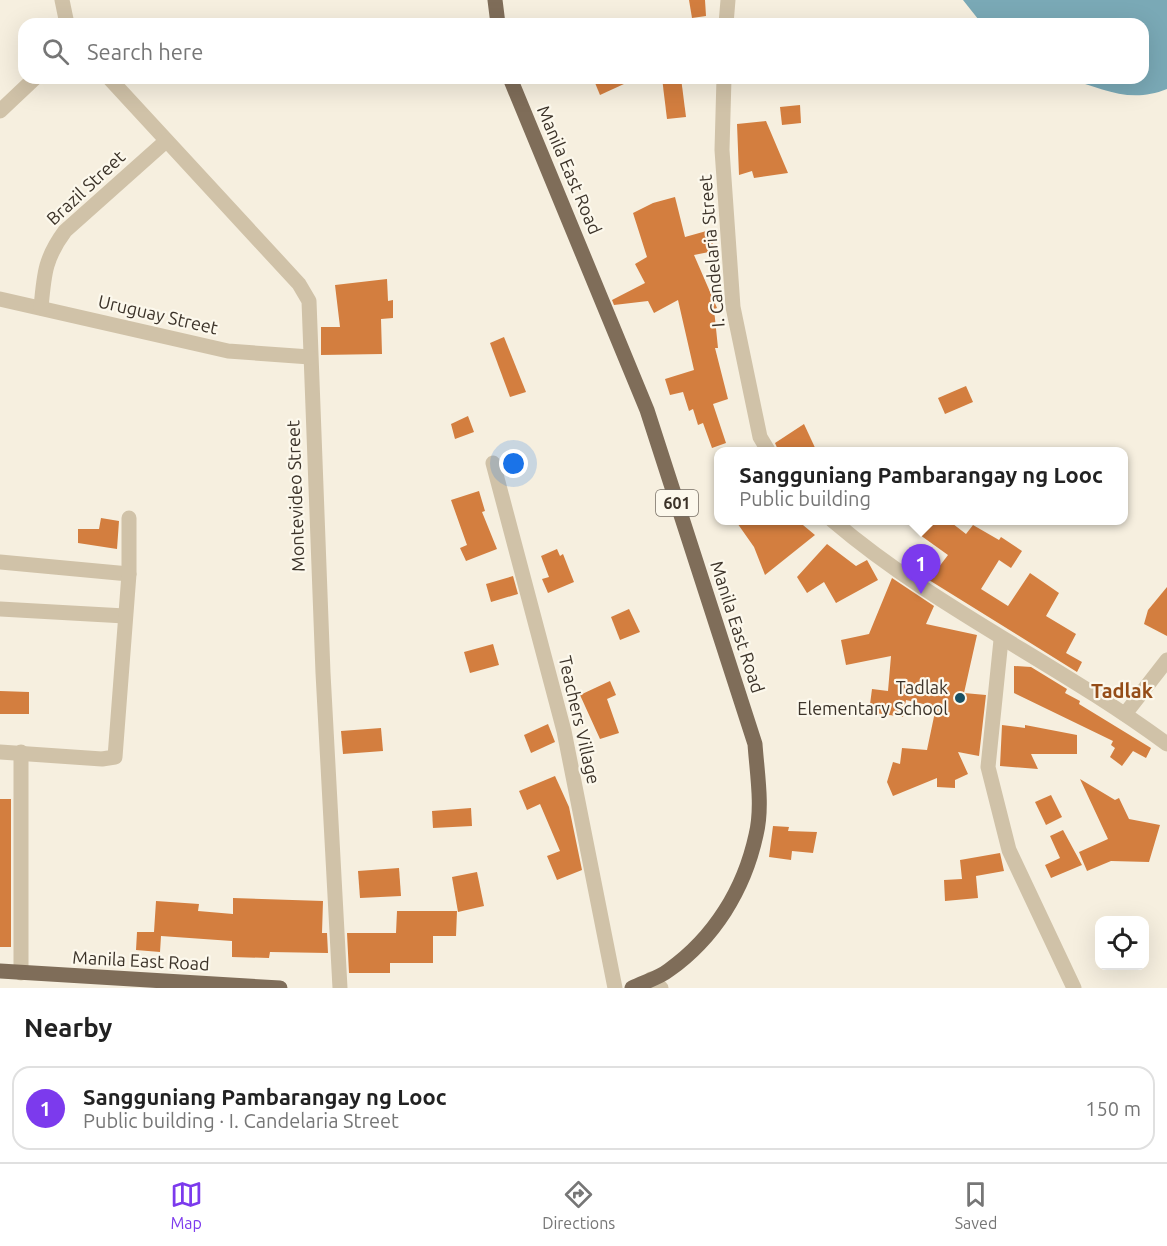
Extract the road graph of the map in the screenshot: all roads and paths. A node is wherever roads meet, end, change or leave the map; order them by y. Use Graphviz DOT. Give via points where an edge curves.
graph roads {
  1 [pos="62,0"];
  2 [pos="495,0"];
  3 [pos="729,0"];
  4 [pos="66,18"];
  5 [pos="497,18"];
  6 [pos="727,18"];
  7 [pos="29,84"];
  8 [pos="114,84"];
  9 [pos="512,84"];
  10 [pos="724,84"];
  11 [pos="0,111"];
  12 [pos="166,141"];
  13 [pos="0,299"];
  14 [pos="41,308"];
  15 [pos="310,357"];
  16 [pos="766,447"];
  17 [pos="493,463"];
  18 [pos="129,518"];
  19 [pos="838,525"];
  20 [pos="0,562"];
  21 [pos="129,574"];
  22 [pos="0,609"];
  23 [pos="125,616"];
  24 [pos="1001,640"];
  25 [pos="1167,660"];
  26 [pos="1125,714"];
  27 [pos="1167,744"];
  28 [pos="0,752"];
  29 [pos="21,752"];
  30 [pos="0,972"];
  31 [pos="21,973"];
  32 [pos="92,983"];
  33 [pos="656,984"];
  34 [pos="280,988"];
  35 [pos="340,988"];
  36 [pos="615,988"];
  37 [pos="632,988"];
  38 [pos="1074,988"];
  1 -- 4 [label="street"];
  2 -- 5 [label="main road"];
  3 -- 6 [label="street"];
  7 -- 11 [label="street"];
  8 -- 12 [label="street, Montevideo Street"];
  9 -- 33 [label="main road, Manila East Road / 601" via="647,410 755,744 757,834 741,885 709,937"];
  10 -- 16 [label="street, I. Candelaria Street" via="722,150 734,307 760,437"];
  12 -- 14 [label="street, Brazil Street" via="65,231 44,267"];
  12 -- 15 [label="street, Montevideo Street" via="299,284 309,301"];
  13 -- 14 [label="street, Uruguay Street"];
  14 -- 15 [label="street, Uruguay Street" via="228,351"];
  15 -- 35 [label="street, Montevideo Street"];
  17 -- 36 [label="street, Teachers Village" via="564,731"];
  18 -- 21 [label="street"];
  19 -- 24 [label="street" via="873,555"];
  20 -- 21 [label="street"];
  21 -- 23 [label="street"];
  22 -- 23 [label="street"];
  23 -- 29 [label="street" via="115,757"];
  24 -- 26 [label="street"];
  24 -- 38 [label="street" via="988,767 1009,850"];
  25 -- 26 [label="street"];
  26 -- 27 [label="street"];
  28 -- 29 [label="street"];
  29 -- 31 [label="street"];
  30 -- 31 [label="main road, Manila East Road"];
  31 -- 32 [label="main road, Manila East Road"];
  32 -- 34 [label="main road, Manila East Road"];
  33 -- 37 [label="main road, Manila East Road / 601"];
}
